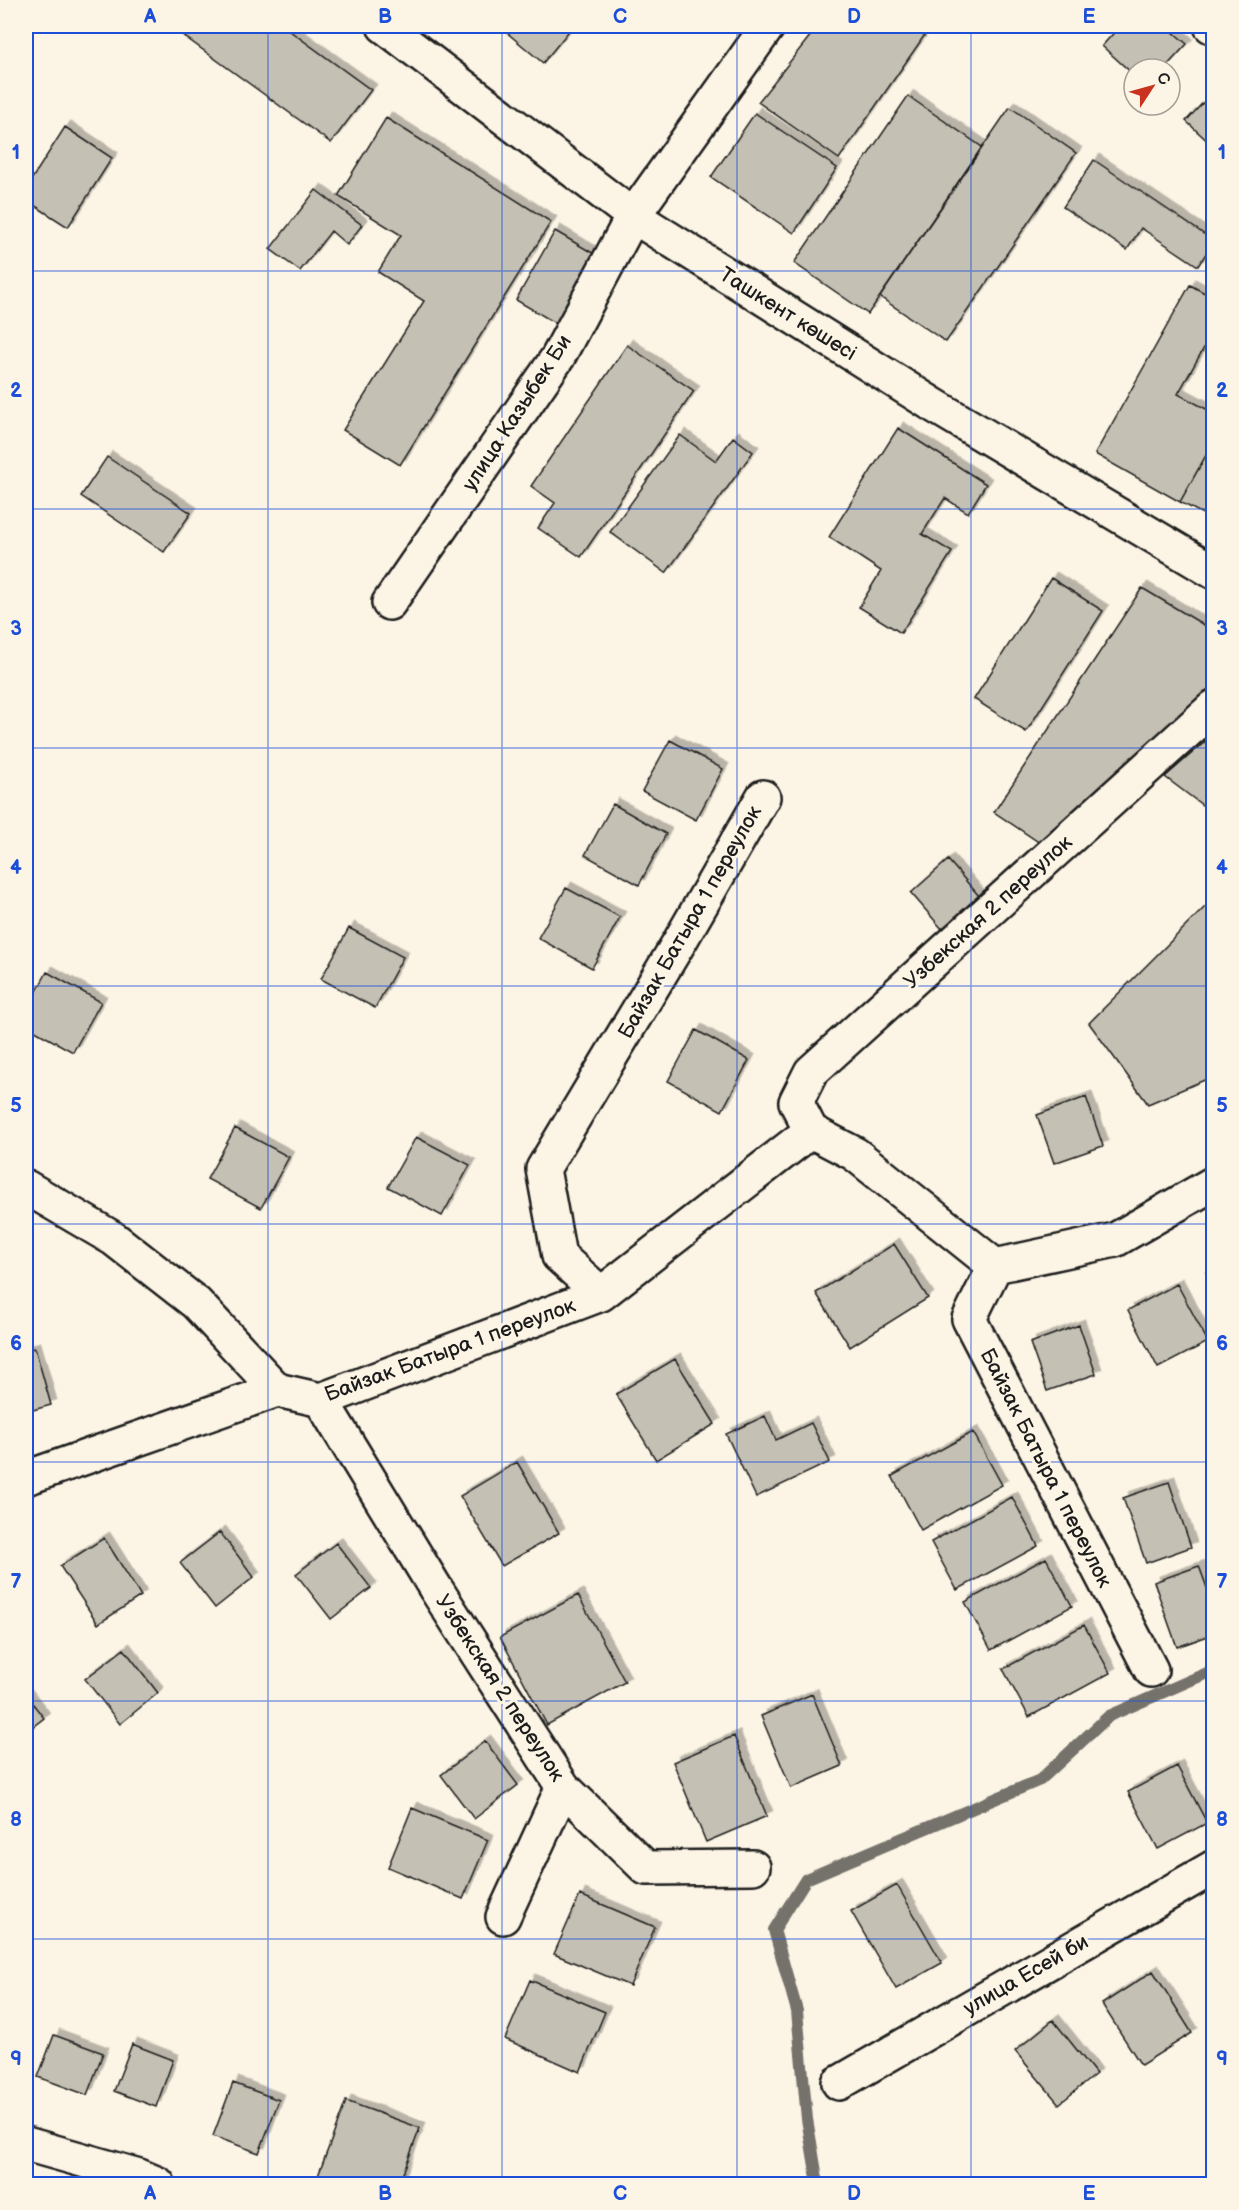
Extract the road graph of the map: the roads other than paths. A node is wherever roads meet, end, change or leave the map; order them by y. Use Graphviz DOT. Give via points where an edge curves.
graph roads {
  1 [pos="384,26"];
  2 [pos="768,26"];
  3 [pos="633,216"];
  4 [pos="1214,572"];
  5 [pos="389,603"];
  6 [pos="1214,707"];
  7 [pos="763,796"];
  8 [pos="811,1131"];
  9 [pos="1214,1183"];
  10 [pos="26,1186"];
  11 [pos="995,1266"];
  12 [pos="600,1294"];
  13 [pos="277,1390"];
  14 [pos="321,1400"];
  15 [pos="26,1478"];
  16 [pos="1151,1670"];
  17 [pos="563,1787"];
  18 [pos="753,1867"];
  19 [pos="1214,1867"];
  20 [pos="503,1917"];
  21 [pos="838,2083"];
  22 [pos="26,2144"];
  23 [pos="144,2182"];
  1 -- 3 [label="street, Ташкент көшесі"];
  2 -- 3 [label="street, улица Казыбек Би"];
  3 -- 4 [label="street, Ташкент көшесі" via="935,406"];
  3 -- 5 [label="street, улица Казыбек Би" via="558,357"];
  6 -- 8 [label="street, Узбекская 2 переулок" via="811,1072 796,1102"];
  7 -- 12 [label="street, Байзак Батыра 1 переулок" via="543,1168 559,1256"];
  8 -- 11 [label="street" via="855,1154"];
  8 -- 12 [label="street, Байзак Батыра 1 переулок"];
  9 -- 11 [label="street" via="1115,1240"];
  10 -- 13 [label="street" via="114,1239 196,1303"];
  11 -- 16 [label="street, Байзак Батыра 1 переулок" via="969,1319"];
  12 -- 14 [label="street, Байзак Батыра 1 переулок"];
  13 -- 14 [label="street, Байзак Батыра 1 переулок"];
  13 -- 15 [label="street"];
  14 -- 17 [label="street, Узбекская 2 переулок"];
  17 -- 18 [label="street, Узбекская 2 переулок" via="646,1868"];
  17 -- 20 [label="street"];
  19 -- 21 [label="street, улица Есей би"];
  22 -- 23 [label="street"];
}
